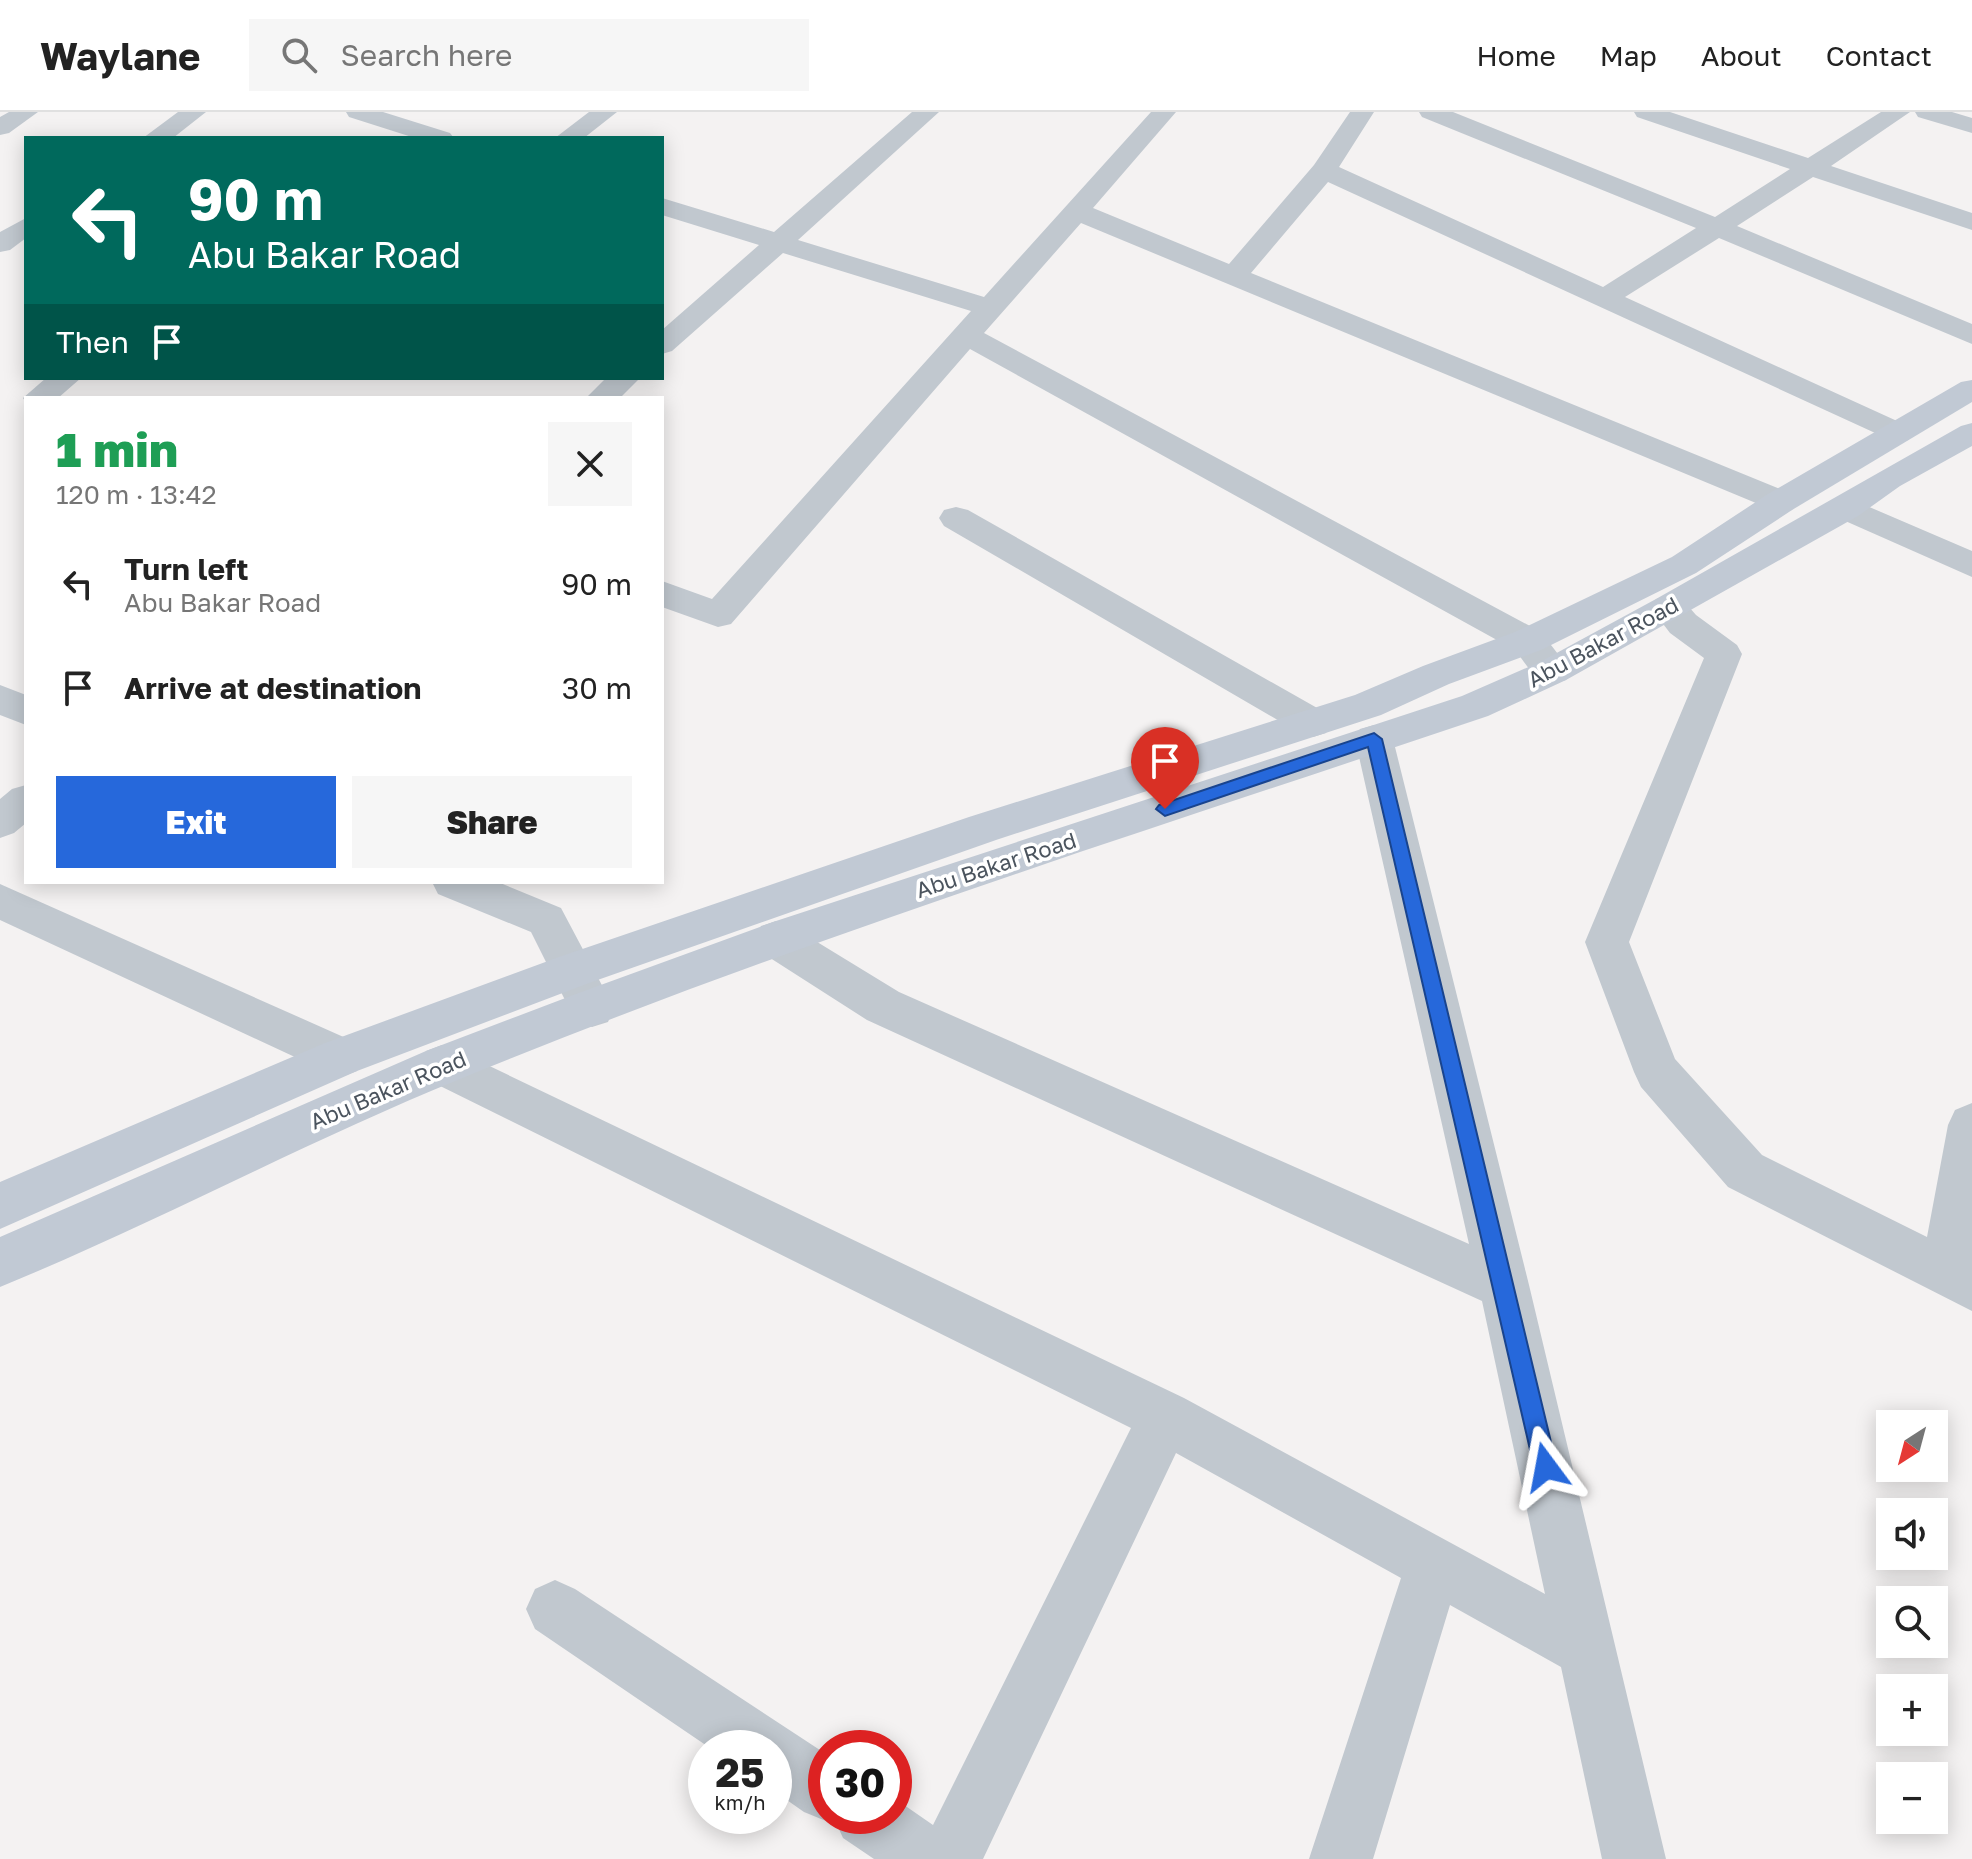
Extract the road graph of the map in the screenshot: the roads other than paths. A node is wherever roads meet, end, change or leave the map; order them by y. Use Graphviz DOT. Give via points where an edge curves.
graph roads {
  1 [pos="26,112"];
  2 [pos="194,112"];
  3 [pos="358,112"];
  4 [pos="605,112"];
  5 [pos="927,112"];
  6 [pos="1164,112"];
  7 [pos="1362,112"];
  8 [pos="1431,112"];
  9 [pos="1646,112"];
  10 [pos="1898,112"];
  11 [pos="1927,112"];
  12 [pos="1972,126"];
  13 [pos="0,128"];
  14 [pos="394,132"];
  15 [pos="159,136"];
  16 [pos="425,136"];
  17 [pos="571,136"];
  18 [pos="1810,168"];
  19 [pos="1324,170"];
  20 [pos="664,207"];
  21 [pos="1076,211"];
  22 [pos="1972,222"];
  23 [pos="24,227"];
  24 [pos="1717,227"];
  25 [pos="779,242"];
  26 [pos="0,244"];
  27 [pos="1234,276"];
  28 [pos="1605,298"];
  29 [pos="990,308"];
  30 [pos="966,335"];
  31 [pos="1972,335"];
  32 [pos="664,343"];
  33 [pos="63,380"];
  34 [pos="1972,389"];
  35 [pos="41,396"];
  36 [pos="1897,433"];
  37 [pos="1972,433"];
  38 [pos="1852,462"];
  39 [pos="1888,479"];
  40 [pos="1780,502"];
  41 [pos="1846,508"];
  42 [pos="956,518"];
  43 [pos="1972,565"];
  44 [pos="664,594"];
  45 [pos="1669,608"];
  46 [pos="1541,656"];
  47 [pos="0,699"];
  48 [pos="24,710"];
  49 [pos="1313,723"];
  50 [pos="1374,739"];
  51 [pos="24,802"];
  52 [pos="0,822"];
  53 [pos="458,884"];
  54 [pos="0,901"];
  55 [pos="776,939"];
  56 [pos="583,989"];
  57 [pos="341,1057"];
  58 [pos="442,1065"];
  59 [pos="1972,1125"];
  60 [pos="0,1206"];
  61 [pos="0,1262"];
  62 [pos="1959,1279"];
  63 [pos="1504,1285"];
  64 [pos="1165,1417"];
  65 [pos="1434,1564"];
  66 [pos="555,1609"];
  67 [pos="1587,1649"];
  68 [pos="737,1730"];
  69 [pos="892,1834"];
  70 [pos="929,1859"];
  71 [pos="950,1859"];
  72 [pos="1341,1859"];
  73 [pos="1634,1859"];
  1 -- 13 [label="street"];
  2 -- 15 [label="street"];
  3 -- 14 [label="street"];
  4 -- 17 [label="street"];
  5 -- 25 [label="street"];
  6 -- 21 [label="street"];
  7 -- 19 [label="street"];
  8 -- 24 [label="street"];
  9 -- 18 [label="street"];
  10 -- 18 [label="street"];
  11 -- 12 [label="street"];
  14 -- 16 [label="street"];
  18 -- 22 [label="street"];
  18 -- 24 [label="street"];
  19 -- 27 [label="street"];
  19 -- 28 [label="street"];
  20 -- 25 [label="street"];
  21 -- 27 [label="street"];
  21 -- 29 [label="street"];
  23 -- 26 [label="street"];
  24 -- 28 [label="street"];
  24 -- 31 [label="street"];
  25 -- 29 [label="street"];
  25 -- 32 [label="street"];
  27 -- 40 [label="street"];
  28 -- 36 [label="street"];
  29 -- 30 [label="street"];
  30 -- 44 [label="street" via="718,615"];
  30 -- 46 [label="street"];
  33 -- 35 [label="street"];
  34 -- 36 [label="main road, Abu Bakar Road"];
  36 -- 38 [label="main road, Abu Bakar Road"];
  37 -- 39 [label="main road, Abu Bakar Road"];
  38 -- 39 [label="main road"];
  38 -- 40 [label="main road, Abu Bakar Road"];
  39 -- 41 [label="main road, Abu Bakar Road"];
  40 -- 46 [label="main road, Abu Bakar Road"];
  41 -- 43 [label="street"];
  41 -- 45 [label="main road, Abu Bakar Road"];
  42 -- 49 [label="street"];
  45 -- 46 [label="main road, Abu Bakar Road"];
  45 -- 62 [label="street" via="1724,654 1607,942 1657,1072 1745,1171"];
  46 -- 49 [label="main road, Abu Bakar Road" via="1436,675"];
  46 -- 50 [label="main road, Abu Bakar Road" via="1475,706"];
  47 -- 48 [label="street"];
  49 -- 56 [label="main road, Abu Bakar Road" via="983,828"];
  50 -- 55 [label="main road, Abu Bakar Road"];
  50 -- 63 [label="street"];
  51 -- 52 [label="street"];
  53 -- 56 [label="street" via="546,920"];
  54 -- 57 [label="street"];
  55 -- 56 [label="main road, Abu Bakar Road"];
  55 -- 63 [label="street" via="883,1006"];
  56 -- 57 [label="main road, Abu Bakar Road"];
  56 -- 58 [label="main road, Abu Bakar Road"];
  57 -- 60 [label="main road, Abu Bakar Road"];
  58 -- 61 [label="main road, Abu Bakar Road"];
  58 -- 64 [label="street"];
  59 -- 62 [label="street"];
  63 -- 67 [label="street"];
  64 -- 65 [label="street"];
  64 -- 71 [label="street"];
  65 -- 67 [label="street"];
  65 -- 72 [label="street"];
  66 -- 68 [label="street"];
  67 -- 73 [label="street"];
  69 -- 70 [label="street"];
}
